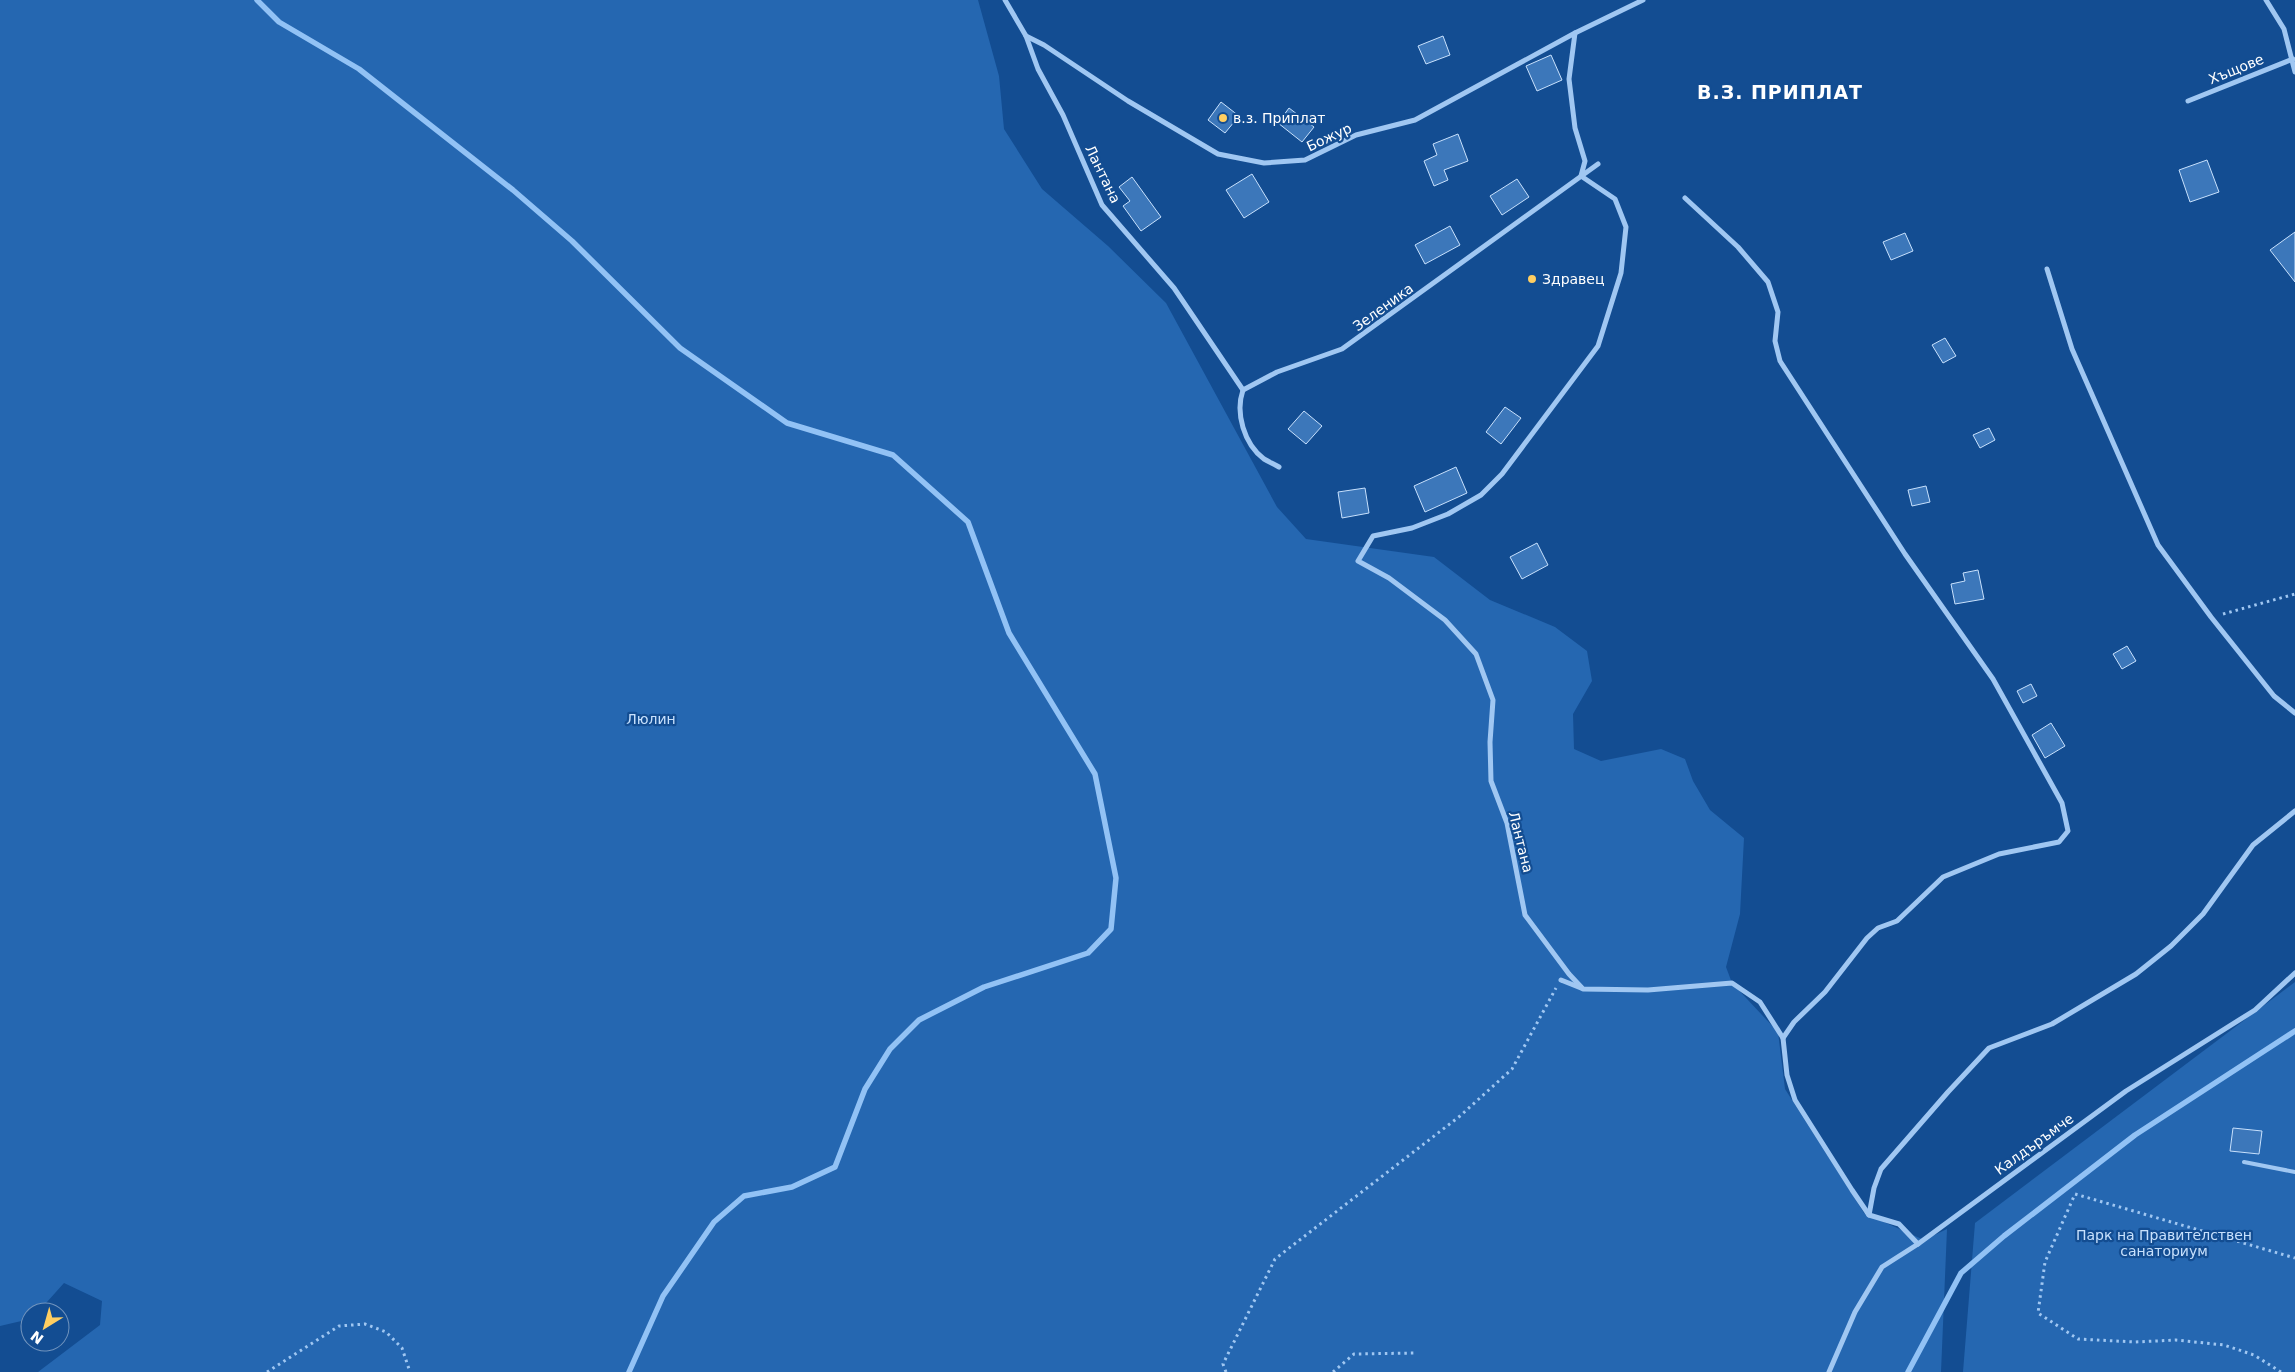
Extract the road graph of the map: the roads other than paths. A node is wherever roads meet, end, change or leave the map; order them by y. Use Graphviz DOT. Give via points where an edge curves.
graph roads {
  1 [pos="1005,0"];
  2 [pos="1643,0"];
  3 [pos="2266,0"];
  4 [pos="1576,33"];
  5 [pos="1026,36"];
  6 [pos="2293,59"];
  7 [pos="2295,72"];
  8 [pos="2188,101"];
  9 [pos="1598,164"];
  10 [pos="1581,176"];
  11 [pos="1685,198"];
  12 [pos="2047,270"];
  13 [pos="1243,390"];
  14 [pos="1279,466"];
  15 [pos="2295,713"];
  16 [pos="2295,811"];
  17 [pos="2295,972"];
  18 [pos="1561,980"];
  19 [pos="1584,989"];
  20 [pos="1783,1038"];
  21 [pos="2244,1162"];
  22 [pos="2295,1172"];
  23 [pos="1870,1215"];
  24 [pos="1918,1244"];
  25 [pos="1829,1372"];
  1 -- 5 [label="street, Лантана"];
  2 -- 4 [label="street, Божур"];
  3 -- 6 [label="street" via="2284,29"];
  4 -- 5 [label="street, Божур" via="1415,120 1356,136 1305,160 1264,163 1218,154"];
  4 -- 10 [label="street" via="1569,80 1575,128 1585,161"];
  5 -- 13 [label="street, Лантана" via="1038,69 1064,115 1102,205 1174,288"];
  6 -- 7 [label="street"];
  6 -- 8 [label="street, Хъщове"];
  9 -- 10 [label="street, Зеленика"];
  10 -- 13 [label="street, Зеленика" via="1342,350 1277,372"];
  10 -- 19 [label="street, Лантана" via="1614,199 1626,227 1621,273 1598,346 1502,474 1481,495 1448,514 1412,528 1373,536 1358,561 1389,578 1446,620 1476,654 1493,700 1491,780 1507,823 1525,915"];
  11 -- 20 [label="street" via="1738,247 1768,282 1778,312 1775,341 1780,361 1905,554 1993,679 2062,803 2068,831 2060,842 1998,854 1943,877 1897,921 1878,928 1867,938"];
  12 -- 15 [label="street" via="2072,348 2158,545 2274,696"];
  13 -- 14 [label="street" via="1239,403 1248,440 1264,459"];
  16 -- 23 [label="street" via="2253,845 2202,914 2171,946 2136,974 2052,1024 1989,1048 1881,1169"];
  17 -- 24 [label="street, Калдъръмче" via="2255,1010 2126,1091"];
  18 -- 19 [label="street"];
  19 -- 20 [label="street" via="1648,990 1732,983 1760,1002"];
  20 -- 23 [label="street" via="1787,1075 1795,1100"];
  21 -- 22 [label="lane"];
  23 -- 24 [label="street" via="1899,1224"];
  24 -- 25 [label="street, Калдъръмче" via="1882,1267 1855,1312"];
}
